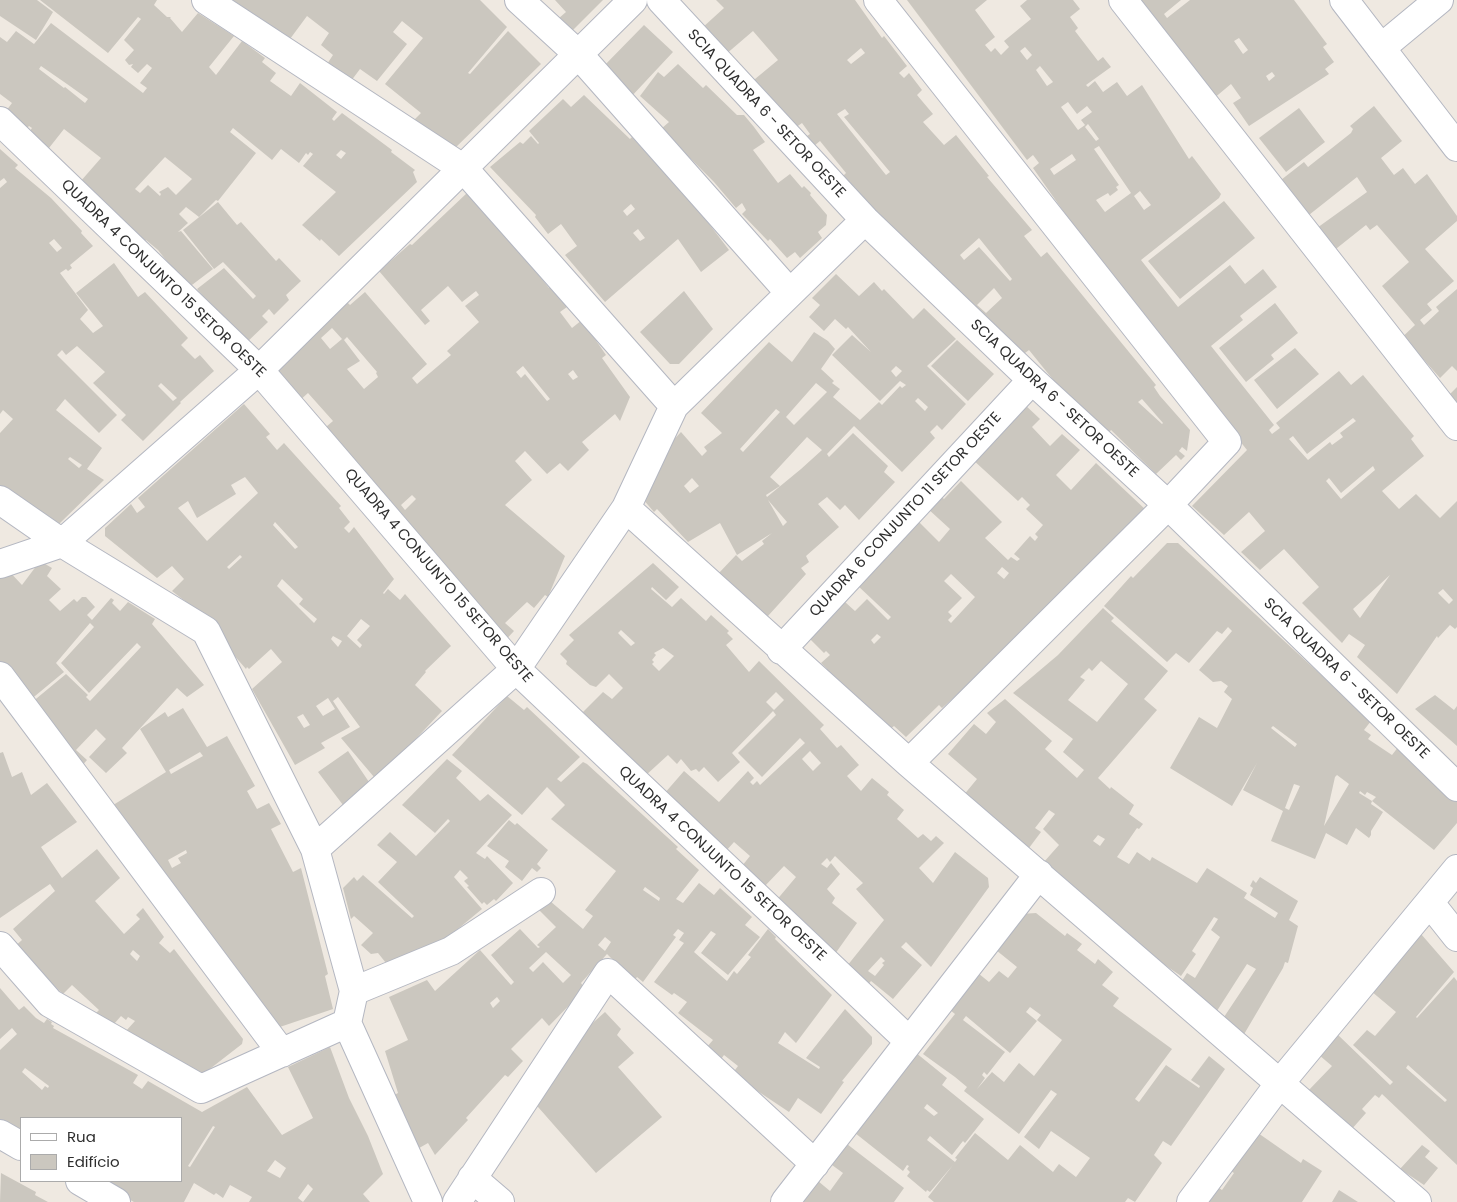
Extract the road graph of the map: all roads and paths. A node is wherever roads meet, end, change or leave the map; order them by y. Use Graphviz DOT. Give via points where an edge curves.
graph roads {
  1 [pos="206,0"];
  2 [pos="518,0"];
  3 [pos="633,0"];
  4 [pos="661,0"];
  5 [pos="878,0"];
  6 [pos="1124,0"];
  7 [pos="1344,0"];
  8 [pos="1439,0"];
  9 [pos="1381,48"];
  10 [pos="579,55"];
  11 [pos="0,121"];
  12 [pos="1457,146"];
  13 [pos="464,169"];
  14 [pos="865,220"];
  15 [pos="789,292"];
  16 [pos="259,370"];
  17 [pos="1032,380"];
  18 [pos="674,406"];
  19 [pos="1457,426"];
  20 [pos="0,500"];
  21 [pos="1168,505"];
  22 [pos="626,508"];
  23 [pos="62,544"];
  24 [pos="0,564"];
  25 [pos="781,650"];
  26 [pos="516,669"];
  27 [pos="0,676"];
  28 [pos="909,764"];
  29 [pos="1457,787"];
  30 [pos="315,849"];
  31 [pos="1457,869"];
  32 [pos="1039,874"];
  33 [pos="541,892"];
  34 [pos="1430,903"];
  35 [pos="1457,937"];
  36 [pos="0,946"];
  37 [pos="354,990"];
  38 [pos="347,1023"];
  39 [pos="909,1041"];
  40 [pos="282,1053"];
  41 [pos="1280,1083"];
  42 [pos="0,1134"];
  43 [pos="20,1145"];
  44 [pos="815,1164"];
  45 [pos="472,1178"];
  46 [pos="82,1182"];
  47 [pos="788,1201"];
  48 [pos="116,1202"];
  49 [pos="428,1202"];
  50 [pos="456,1202"];
  51 [pos="500,1202"];
  52 [pos="1191,1202"];
  53 [pos="1417,1202"];
  1 -- 13 [label="street"];
  2 -- 10 [label="street"];
  3 -- 10 [label="street"];
  4 -- 14 [label="street, SCIA QUADRA 6 - SETOR OESTE"];
  5 -- 21 [label="street" via="1227,442"];
  6 -- 19 [label="street"];
  7 -- 9 [label="street"];
  8 -- 9 [label="street"];
  9 -- 12 [label="street"];
  10 -- 13 [label="street"];
  10 -- 15 [label="street"];
  11 -- 16 [label="street, QUADRA 4 CONJUNTO 15 SETOR OESTE"];
  13 -- 16 [label="street"];
  13 -- 18 [label="street"];
  14 -- 15 [label="street"];
  14 -- 17 [label="street, SCIA QUADRA 6 - SETOR OESTE"];
  15 -- 18 [label="street"];
  16 -- 23 [label="street"];
  16 -- 26 [label="street, QUADRA 4 CONJUNTO 15 SETOR OESTE"];
  17 -- 21 [label="street, SCIA QUADRA 6 - SETOR OESTE"];
  17 -- 25 [label="street, QUADRA 6 CONJUNTO 11 SETOR OESTE"];
  18 -- 22 [label="street"];
  20 -- 23 [label="street"];
  21 -- 28 [label="street"];
  21 -- 29 [label="street, SCIA QUADRA 6 - SETOR OESTE"];
  22 -- 25 [label="street"];
  22 -- 26 [label="street"];
  23 -- 24 [label="street"];
  23 -- 30 [label="street" via="206,631"];
  25 -- 28 [label="street"];
  26 -- 30 [label="street"];
  26 -- 39 [label="street, QUADRA 4 CONJUNTO 15 SETOR OESTE"];
  27 -- 40 [label="street"];
  28 -- 32 [label="street"];
  30 -- 37 [label="street"];
  31 -- 34 [label="street"];
  32 -- 39 [label="street"];
  32 -- 41 [label="street"];
  33 -- 37 [label="street" via="451,951"];
  34 -- 35 [label="street"];
  34 -- 41 [label="street"];
  36 -- 40 [label="street" via="50,1003 202,1089"];
  37 -- 38 [label="street"];
  38 -- 40 [label="street"];
  38 -- 49 [label="street"];
  39 -- 44 [label="street"];
  41 -- 52 [label="street"];
  41 -- 53 [label="street"];
  42 -- 43 [label="street"];
  44 -- 45 [label="street" via="608,973"];
  44 -- 47 [label="street"];
  45 -- 50 [label="street"];
  45 -- 51 [label="street"];
  46 -- 48 [label="street"];
}
